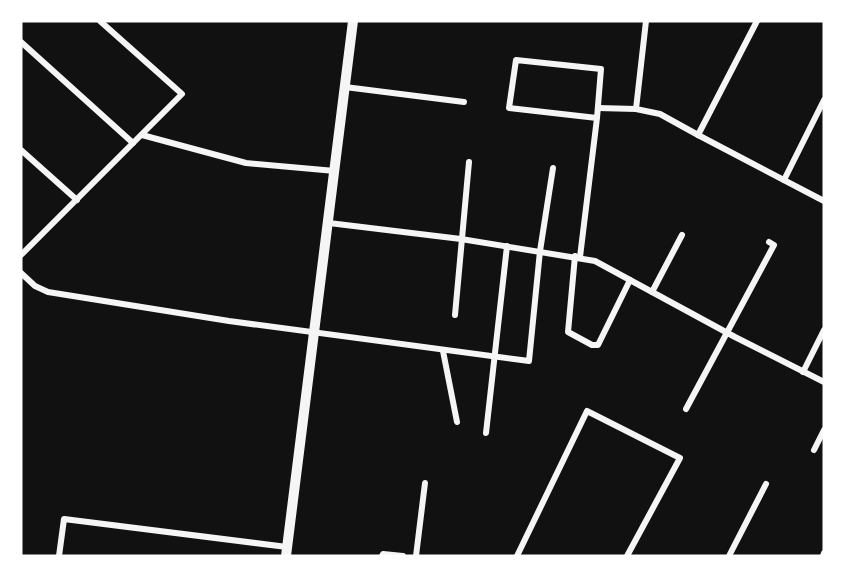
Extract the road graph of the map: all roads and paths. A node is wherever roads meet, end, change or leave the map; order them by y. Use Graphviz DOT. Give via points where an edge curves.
graph roads {
  1 [pos="100,21"];
  2 [pos="353,21"];
  3 [pos="646,21"];
  4 [pos="757,21"];
  5 [pos="21,42"];
  6 [pos="345,87"];
  7 [pos="824,100"];
  8 [pos="464,102"];
  9 [pos="598,108"];
  10 [pos="636,109"];
  11 [pos="597,118"];
  12 [pos="142,135"];
  13 [pos="698,135"];
  14 [pos="133,143"];
  15 [pos="21,150"];
  16 [pos="469,162"];
  17 [pos="553,168"];
  18 [pos="335,171"];
  19 [pos="784,180"];
  20 [pos="77,200"];
  21 [pos="824,201"];
  22 [pos="329,223"];
  23 [pos="682,235"];
  24 [pos="461,239"];
  25 [pos="768,242"];
  26 [pos="507,246"];
  27 [pos="540,251"];
  28 [pos="21,255"];
  29 [pos="578,257"];
  30 [pos="21,273"];
  31 [pos="630,280"];
  32 [pos="652,292"];
  33 [pos="455,315"];
  34 [pos="824,330"];
  35 [pos="314,332"];
  36 [pos="727,333"];
  37 [pos="443,351"];
  38 [pos="494,357"];
  39 [pos="803,372"];
  40 [pos="824,382"];
  41 [pos="686,409"];
  42 [pos="457,422"];
  43 [pos="824,429"];
  44 [pos="486,433"];
  45 [pos="814,450"];
  46 [pos="425,483"];
  47 [pos="766,484"];
  48 [pos="286,552"];
  49 [pos="59,556"];
  50 [pos="382,556"];
  51 [pos="403,556"];
  52 [pos="416,556"];
  53 [pos="517,556"];
  54 [pos="627,556"];
  55 [pos="729,556"];
  1 -- 12 [label="street" via="182,94"];
  2 -- 6 [label="street"];
  3 -- 10 [label="street"];
  4 -- 13 [label="street"];
  5 -- 14 [label="street"];
  6 -- 8 [label="street"];
  6 -- 18 [label="street"];
  7 -- 19 [label="street"];
  9 -- 10 [label="street"];
  9 -- 11 [label="street"];
  9 -- 11 [label="street" via="600,69 516,60 509,108"];
  10 -- 13 [label="street" via="660,114"];
  11 -- 29 [label="street"];
  12 -- 14 [label="street"];
  12 -- 18 [label="street" via="246,163"];
  13 -- 19 [label="street"];
  14 -- 20 [label="street"];
  15 -- 20 [label="street"];
  16 -- 24 [label="street"];
  17 -- 27 [label="street"];
  18 -- 22 [label="street"];
  19 -- 21 [label="street"];
  20 -- 28 [label="street"];
  22 -- 24 [label="street"];
  22 -- 35 [label="street"];
  23 -- 32 [label="street"];
  24 -- 26 [label="street"];
  24 -- 33 [label="street"];
  25 -- 36 [label="street" via="774,245"];
  26 -- 27 [label="street"];
  26 -- 38 [label="street"];
  27 -- 29 [label="street"];
  27 -- 38 [label="street" via="529,361"];
  29 -- 31 [label="street" via="595,261"];
  29 -- 31 [label="street" via="568,332 592,345 598,345"];
  30 -- 35 [label="street" via="48,292"];
  31 -- 32 [label="street"];
  32 -- 36 [label="street"];
  34 -- 39 [label="street"];
  35 -- 37 [label="street"];
  35 -- 48 [label="street"];
  36 -- 39 [label="street"];
  36 -- 41 [label="street"];
  37 -- 38 [label="street"];
  37 -- 42 [label="street"];
  38 -- 44 [label="street"];
  39 -- 40 [label="street"];
  43 -- 45 [label="street"];
  46 -- 52 [label="street"];
  47 -- 55 [label="street"];
  48 -- 49 [label="street" via="64,519"];
  50 -- 51 [label="street"];
  53 -- 54 [label="street" via="587,411 680,458"];
}
